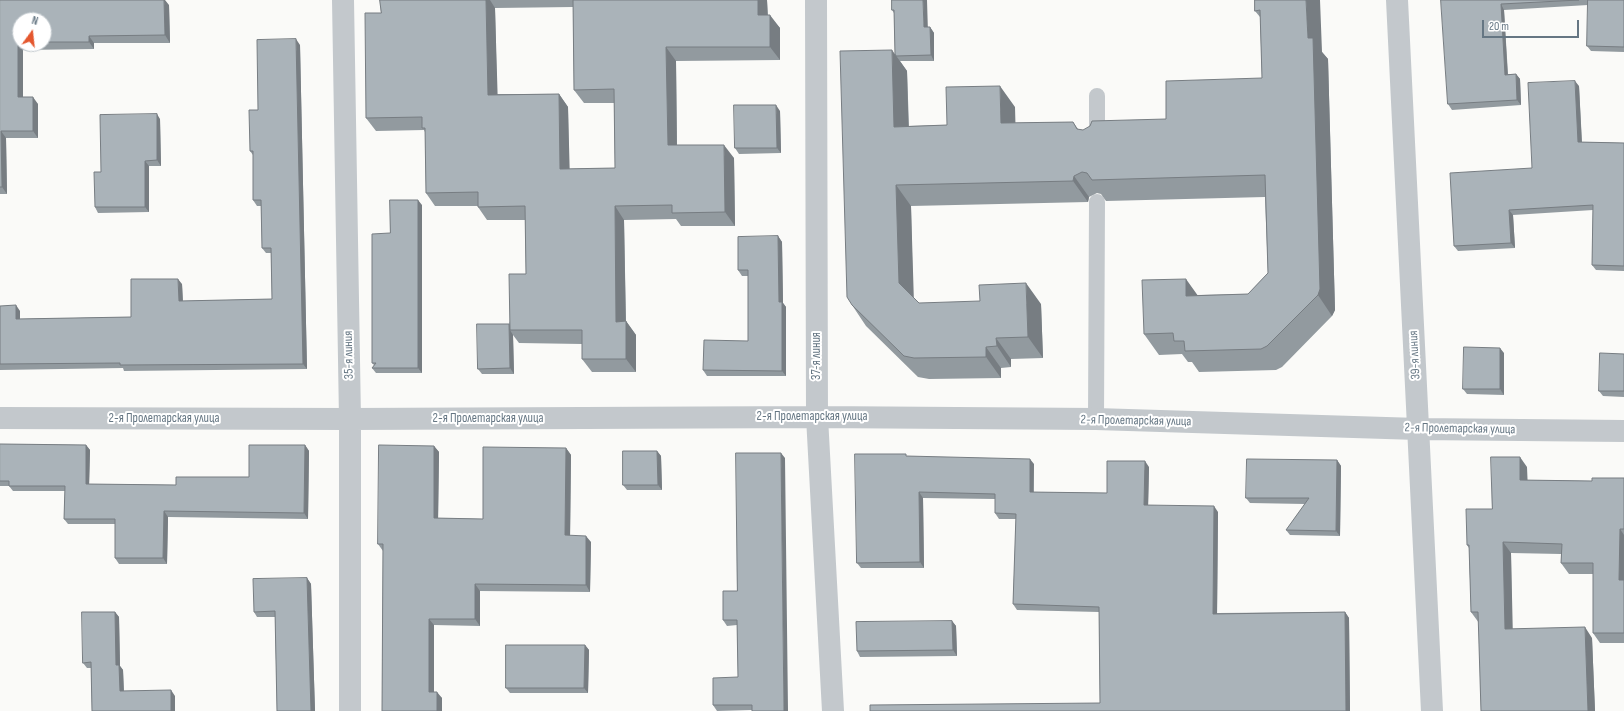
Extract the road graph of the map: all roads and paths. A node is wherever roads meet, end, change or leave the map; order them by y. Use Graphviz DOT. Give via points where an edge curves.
graph roads {
  1 [pos="343,0"];
  2 [pos="816,0"];
  3 [pos="1397,0"];
  4 [pos="1098,96"];
  5 [pos="1097,142"];
  6 [pos="1097,202"];
  7 [pos="817,417"];
  8 [pos="0,418"];
  9 [pos="350,419"];
  10 [pos="1096,419"];
  11 [pos="1418,429"];
  12 [pos="1624,431"];
  13 [pos="350,711"];
  14 [pos="833,711"];
  15 [pos="1432,711"];
  1 -- 9 [label="street, 35-я линия"];
  2 -- 7 [label="street, 37-я линия"];
  3 -- 11 [label="street, 39-я линия"];
  4 -- 5 [label="lane"];
  6 -- 10 [label="lane"];
  7 -- 9 [label="street, 2-я Пролетарская улица"];
  7 -- 10 [label="street, 2-я Пролетарская улица"];
  7 -- 14 [label="street, 37-я линия"];
  8 -- 9 [label="street, 2-я Пролетарская улица"];
  9 -- 13 [label="street, 35-я линия"];
  10 -- 11 [label="street, 2-я Пролетарская улица"];
  11 -- 12 [label="street, 2-я Пролетарская улица"];
  11 -- 15 [label="street, 39-я линия"];
}
